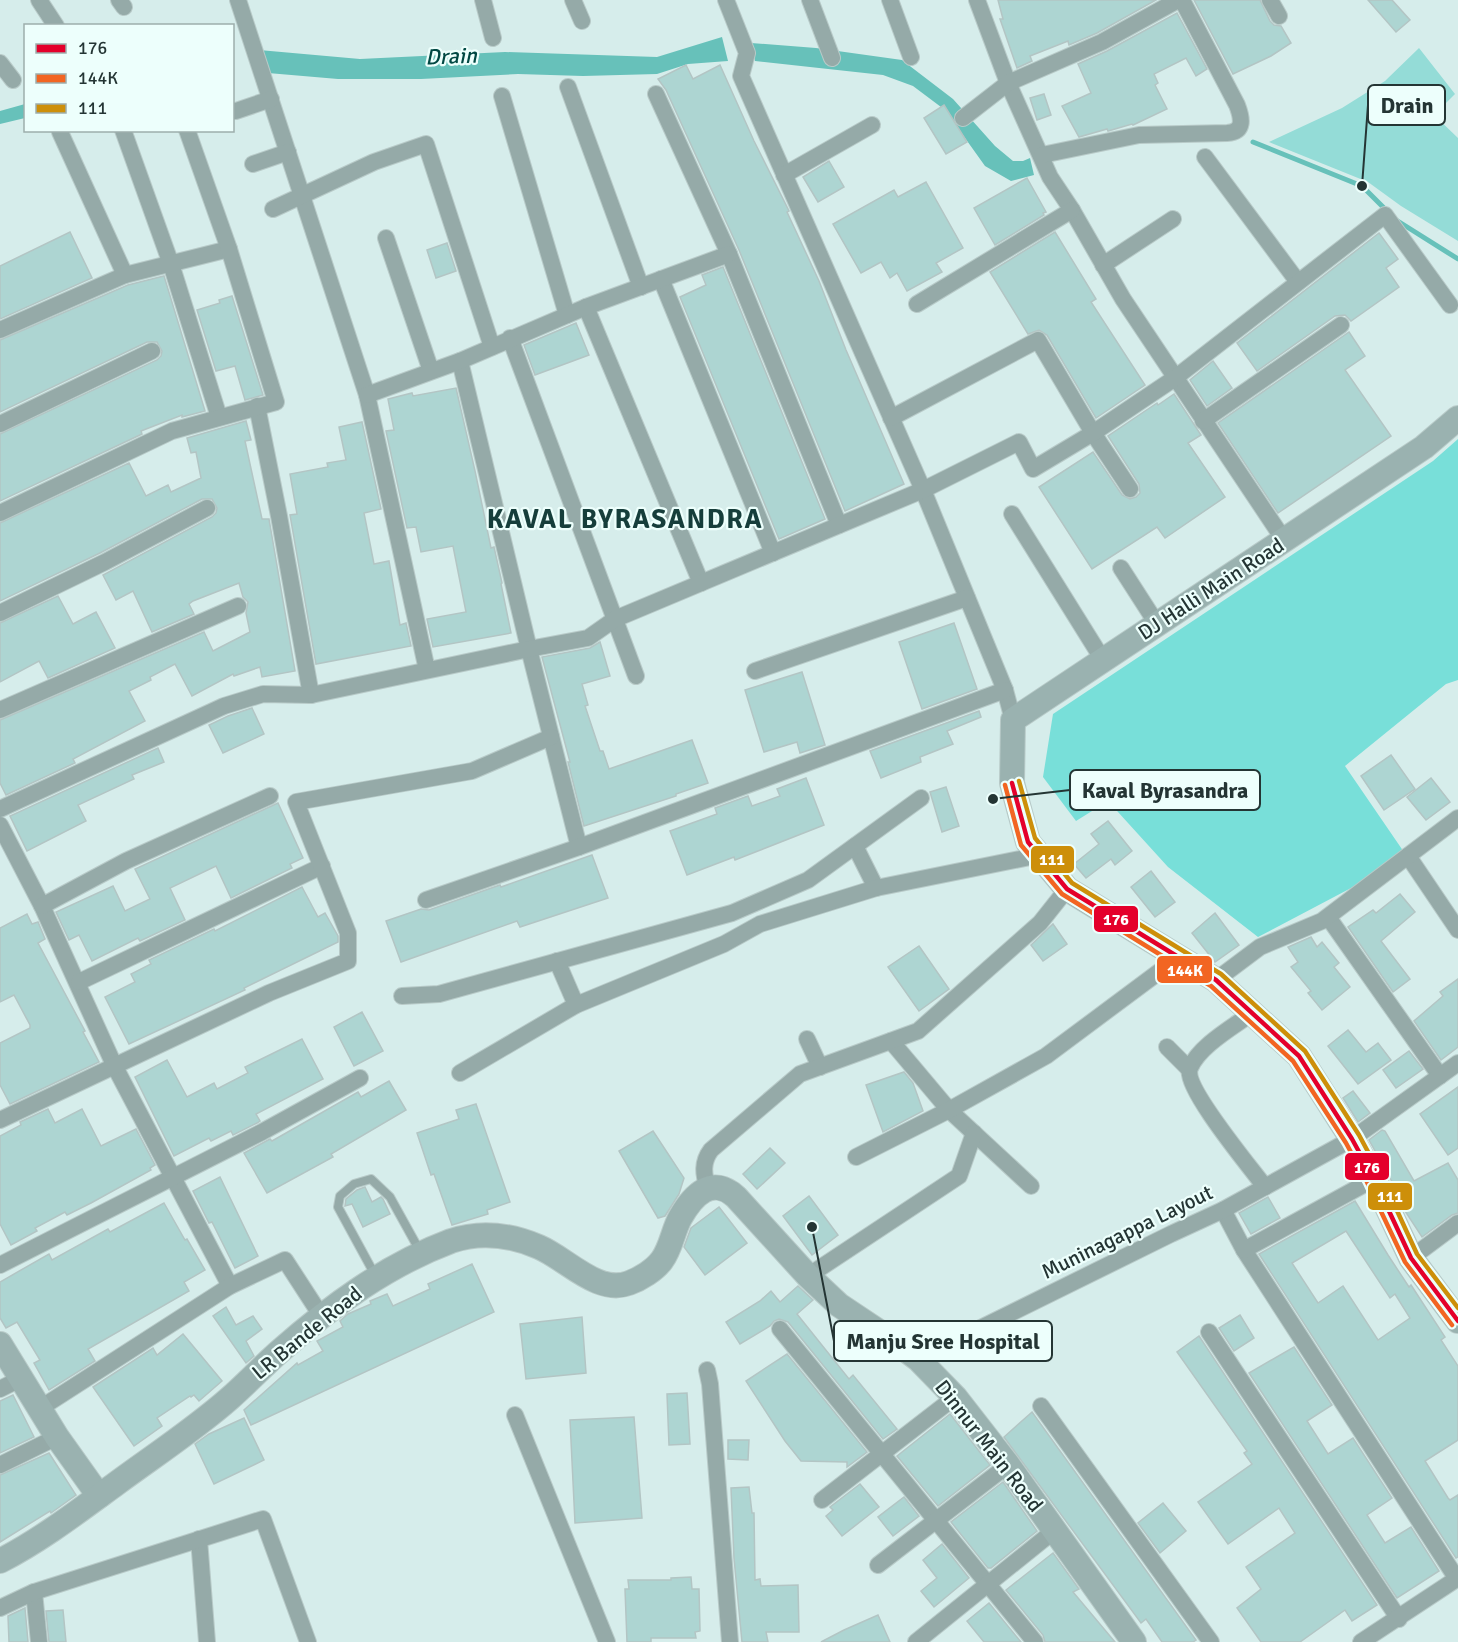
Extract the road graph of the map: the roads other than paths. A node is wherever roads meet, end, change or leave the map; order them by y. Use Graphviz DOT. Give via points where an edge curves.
graph roads {
  1 [pos="39,0"];
  2 [pos="238,0"];
  3 [pos="483,0"];
  4 [pos="573,0"];
  5 [pos="726,0"];
  6 [pos="810,0"];
  7 [pos="890,0"];
  8 [pos="977,0"];
  9 [pos="1180,0"];
  10 [pos="1269,0"];
  11 [pos="1279,16"];
  12 [pos="582,21"];
  13 [pos="55,24"];
  14 [pos="493,38"];
  15 [pos="911,57"];
  16 [pos="832,58"];
  17 [pos="0,63"];
  18 [pos="13,80"];
  19 [pos="1008,83"];
  20 [pos="568,87"];
  21 [pos="656,94"];
  22 [pos="502,96"];
  23 [pos="271,99"];
  24 [pos="236,111"];
  25 [pos="963,118"];
  26 [pos="872,125"];
  27 [pos="60,132"];
  28 [pos="124,132"];
  29 [pos="188,132"];
  30 [pos="288,152"];
  31 [pos="1043,157"];
  32 [pos="1205,157"];
  33 [pos="253,164"];
  34 [pos="784,175"];
  35 [pos="302,195"];
  36 [pos="273,209"];
  37 [pos="1072,210"];
  38 [pos="1173,219"];
  39 [pos="386,238"];
  40 [pos="229,249"];
  41 [pos="729,254"];
  42 [pos="171,264"];
  43 [pos="1103,265"];
  44 [pos="125,275"];
  45 [pos="661,279"];
  46 [pos="1298,282"];
  47 [pos="641,286"];
  48 [pos="917,304"];
  49 [pos="1450,305"];
  50 [pos="586,307"];
  51 [pos="567,315"];
  52 [pos="1341,325"];
  53 [pos="0,330"];
  54 [pos="510,338"];
  55 [pos="492,347"];
  56 [pos="152,351"];
  57 [pos="460,361"];
  58 [pos="430,371"];
  59 [pos="1175,378"];
  60 [pos="367,396"];
  61 [pos="257,406"];
  62 [pos="219,417"];
  63 [pos="891,418"];
  64 [pos="1458,418"];
  65 [pos="1203,421"];
  66 [pos="0,424"];
  67 [pos="1093,433"];
  68 [pos="1130,489"];
  69 [pos="923,490"];
  70 [pos="207,508"];
  71 [pos="0,513"];
  72 [pos="1012,514"];
  73 [pos="839,525"];
  74 [pos="1284,540"];
  75 [pos="773,553"];
  76 [pos="1121,568"];
  77 [pos="701,583"];
  78 [pos="967,598"];
  79 [pos="238,606"];
  80 [pos="0,613"];
  81 [pos="615,619"];
  82 [pos="1157,624"];
  83 [pos="529,649"];
  84 [pos="1104,660"];
  85 [pos="427,670"];
  86 [pos="755,671"];
  87 [pos="636,676"];
  88 [pos="1005,690"];
  89 [pos="311,695"];
  90 [pos="0,710"];
  91 [pos="1013,720"];
  92 [pos="551,737"];
  93 [pos="270,796"];
  94 [pos="921,798"];
  95 [pos="0,809"];
  96 [pos="1458,818"];
  97 [pos="0,825"];
  98 [pos="855,846"];
  99 [pos="579,848"];
  100 [pos="1040,855"];
  101 [pos="1408,856"];
  102 [pos="322,866"];
  103 [pos="876,888"];
  104 [pos="1067,889"];
  105 [pos="426,900"];
  106 [pos="42,906"];
  107 [pos="1328,917"];
  108 [pos="1458,930"];
  109 [pos="1179,957"];
  110 [pos="557,961"];
  111 [pos="1216,980"];
  112 [pos="79,982"];
  113 [pos="402,996"];
  114 [pos="576,1005"];
  115 [pos="1252,1013"];
  116 [pos="807,1039"];
  117 [pos="891,1041"];
  118 [pos="1167,1047"];
  119 [pos="1458,1063"];
  120 [pos="115,1067"];
  121 [pos="820,1067"];
  122 [pos="1189,1069"];
  123 [pos="460,1073"];
  124 [pos="1440,1076"];
  125 [pos="360,1077"];
  126 [pos="949,1110"];
  127 [pos="1,1117"];
  128 [pos="974,1133"];
  129 [pos="1352,1139"];
  130 [pos="856,1157"];
  131 [pos="173,1178"];
  132 [pos="1374,1179"];
  133 [pos="1031,1186"];
  134 [pos="1265,1187"];
  135 [pos="708,1188"];
  136 [pos="1223,1210"];
  137 [pos="1458,1223"];
  138 [pos="1244,1250"];
  139 [pos="422,1254"];
  140 [pos="1411,1258"];
  141 [pos="0,1265"];
  142 [pos="808,1276"];
  143 [pos="377,1278"];
  144 [pos="230,1286"];
  145 [pos="322,1317"];
  146 [pos="1458,1321"];
  147 [pos="780,1329"];
  148 [pos="1209,1332"];
  149 [pos="0,1344"];
  150 [pos="918,1359"];
  151 [pos="707,1370"];
  152 [pos="22,1378"];
  153 [pos="0,1389"];
  154 [pos="955,1397"];
  155 [pos="1041,1406"];
  156 [pos="39,1409"];
  157 [pos="514,1416"];
  158 [pos="57,1437"];
  159 [pos="882,1454"];
  160 [pos="1008,1465"];
  161 [pos="0,1466"];
  162 [pos="99,1496"];
  163 [pos="822,1500"];
  164 [pos="936,1520"];
  165 [pos="1055,1530"];
  166 [pos="199,1539"];
  167 [pos="0,1561"];
  168 [pos="878,1565"];
  169 [pos="1457,1579"];
  170 [pos="988,1584"];
  171 [pos="34,1592"];
  172 [pos="0,1608"];
  173 [pos="1399,1619"];
  174 [pos="927,1639"];
  175 [pos="39,1642"];
  176 [pos="207,1642"];
  177 [pos="308,1642"];
  178 [pos="607,1642"];
  179 [pos="730,1642"];
  180 [pos="1035,1642"];
  181 [pos="1134,1642"];
  182 [pos="1211,1642"];
  183 [pos="1361,1642"];
  1 -- 13 [label="street"];
  2 -- 23 [label="street"];
  3 -- 14 [label="street"];
  4 -- 12 [label="street"];
  5 -- 34 [label="street" via="747,53 741,76"];
  6 -- 16 [label="street"];
  7 -- 15 [label="street"];
  8 -- 19 [label="street"];
  9 -- 19 [label="street" via="1102,42"];
  9 -- 31 [label="street" via="1237,105 1241,116 1237,132 1139,135"];
  10 -- 11 [label="street"];
  17 -- 18 [label="street"];
  19 -- 25 [label="street"];
  19 -- 31 [label="street"];
  20 -- 47 [label="street"];
  21 -- 41 [label="street"];
  22 -- 51 [label="street"];
  23 -- 24 [label="street"];
  23 -- 30 [label="street"];
  26 -- 34 [label="street"];
  27 -- 44 [label="street"];
  28 -- 42 [label="street"];
  29 -- 40 [label="street"];
  30 -- 33 [label="street"];
  30 -- 35 [label="street"];
  31 -- 37 [label="street" via="1050,177"];
  32 -- 46 [label="street"];
  34 -- 63 [label="street"];
  35 -- 36 [label="street"];
  35 -- 55 [label="street" via="374,162 426,144"];
  35 -- 60 [label="street"];
  37 -- 43 [label="street"];
  37 -- 48 [label="street"];
  38 -- 43 [label="street"];
  39 -- 58 [label="street"];
  40 -- 42 [label="street"];
  40 -- 61 [label="street" via="276,402"];
  41 -- 45 [label="street"];
  41 -- 73 [label="street"];
  42 -- 44 [label="street"];
  42 -- 62 [label="street"];
  43 -- 59 [label="street"];
  44 -- 53 [label="street"];
  45 -- 47 [label="street"];
  45 -- 75 [label="street"];
  46 -- 49 [label="street" via="1385,215"];
  46 -- 59 [label="street"];
  47 -- 50 [label="street"];
  50 -- 51 [label="street"];
  50 -- 77 [label="street"];
  51 -- 54 [label="street"];
  52 -- 65 [label="street"];
  54 -- 55 [label="street"];
  54 -- 81 [label="street"];
  55 -- 57 [label="street"];
  56 -- 66 [label="street"];
  57 -- 58 [label="street"];
  57 -- 83 [label="street"];
  58 -- 60 [label="street"];
  59 -- 65 [label="street"];
  59 -- 67 [label="street"];
  60 -- 85 [label="street"];
  61 -- 62 [label="street"];
  61 -- 89 [label="street"];
  62 -- 71 [label="street" via="172,431"];
  63 -- 67 [label="street" via="1038,340"];
  63 -- 69 [label="street"];
  64 -- 74 [label="street, DJ Halli Main Road" via="1424,447"];
  65 -- 74 [label="street"];
  67 -- 68 [label="street"];
  67 -- 69 [label="street" via="1034,469 1019,442"];
  69 -- 73 [label="street"];
  69 -- 78 [label="street"];
  70 -- 80 [label="street"];
  72 -- 84 [label="street"];
  73 -- 75 [label="street"];
  74 -- 82 [label="street, DJ Halli Main Road"];
  75 -- 77 [label="street"];
  76 -- 82 [label="street"];
  77 -- 81 [label="street"];
  78 -- 86 [label="street"];
  78 -- 88 [label="street"];
  79 -- 90 [label="street"];
  81 -- 83 [label="street" via="588,638"];
  81 -- 87 [label="street"];
  82 -- 84 [label="street, DJ Halli Main Road"];
  83 -- 85 [label="street"];
  83 -- 92 [label="street"];
  84 -- 91 [label="street, DJ Halli Main Road"];
  85 -- 89 [label="street"];
  88 -- 91 [label="street"];
  88 -- 99 [label="street"];
  89 -- 95 [label="street" via="263,694 224,706"];
  91 -- 100 [label="street" via="1012,783 1028,842"];
  92 -- 99 [label="street"];
  92 -- 102 [label="street" via="472,771 296,802"];
  93 -- 106 [label="street" via="126,861"];
  94 -- 98 [label="street"];
  96 -- 101 [label="street"];
  97 -- 106 [label="street"];
  98 -- 103 [label="street"];
  98 -- 110 [label="street" via="808,880 732,913"];
  99 -- 105 [label="street"];
  100 -- 103 [label="street"];
  100 -- 104 [label="street"];
  101 -- 107 [label="street"];
  101 -- 108 [label="street"];
  102 -- 112 [label="street"];
  102 -- 120 [label="street" via="348,933 348,962 269,993"];
  103 -- 114 [label="street" via="760,924 724,944"];
  104 -- 109 [label="street"];
  104 -- 117 [label="street" via="1040,923 918,1031"];
  106 -- 112 [label="street"];
  107 -- 111 [label="street" via="1260,947"];
  107 -- 124 [label="street"];
  109 -- 111 [label="street"];
  109 -- 126 [label="street" via="1046,1056"];
  110 -- 113 [label="street" via="439,994"];
  110 -- 114 [label="street"];
  111 -- 115 [label="street"];
  112 -- 120 [label="street"];
  114 -- 123 [label="street"];
  115 -- 122 [label="street" via="1198,1054"];
  115 -- 129 [label="street" via="1299,1056"];
  116 -- 121 [label="street"];
  117 -- 121 [label="street"];
  117 -- 126 [label="street"];
  118 -- 122 [label="street"];
  119 -- 124 [label="street, Muninagappa Layout"];
  120 -- 127 [label="street"];
  120 -- 131 [label="street"];
  121 -- 135 [label="street" via="800,1074 711,1150 704,1168"];
  122 -- 134 [label="street" via="1189,1078 1201,1101"];
  124 -- 129 [label="street, Muninagappa Layout"];
  125 -- 131 [label="street"];
  126 -- 128 [label="street"];
  126 -- 130 [label="street"];
  128 -- 133 [label="street"];
  128 -- 142 [label="street" via="959,1176"];
  129 -- 132 [label="street"];
  129 -- 134 [label="street, Muninagappa Layout"];
  131 -- 141 [label="street"];
  131 -- 144 [label="street"];
  132 -- 138 [label="street"];
  132 -- 140 [label="street"];
  134 -- 136 [label="street, Muninagappa Layout"];
  135 -- 139 [label="street, LR Bande Road" via="694,1198 679,1219 662,1260 625,1285 603,1284 540,1247 490,1235 472,1234"];
  135 -- 142 [label="street, Dinnur Main Road" via="717,1186 729,1191"];
  136 -- 138 [label="street"];
  136 -- 150 [label="street, Muninagappa Layout"];
  137 -- 140 [label="street"];
  138 -- 169 [label="street"];
  139 -- 143 [label="street, LR Bande Road"];
  139 -- 143 [label="lane" via="390,1197 371,1179 354,1184 340,1196 338,1207"];
  140 -- 146 [label="street"];
  142 -- 150 [label="street, Dinnur Main Road" via="839,1305"];
  143 -- 145 [label="street, LR Bande Road"];
  144 -- 145 [label="street" via="285,1260"];
  144 -- 156 [label="street"];
  145 -- 162 [label="street, LR Bande Road" via="199,1424"];
  147 -- 159 [label="street"];
  148 -- 173 [label="street"];
  149 -- 152 [label="street"];
  150 -- 154 [label="street, Dinnur Main Road"];
  151 -- 179 [label="street"];
  152 -- 153 [label="street"];
  152 -- 156 [label="street"];
  154 -- 159 [label="street"];
  154 -- 160 [label="street, Dinnur Main Road"];
  155 -- 182 [label="street"];
  156 -- 158 [label="street"];
  157 -- 178 [label="street"];
  158 -- 161 [label="street"];
  158 -- 162 [label="street"];
  159 -- 163 [label="street"];
  159 -- 164 [label="street"];
  160 -- 164 [label="street"];
  160 -- 165 [label="street, Dinnur Main Road"];
  162 -- 167 [label="street, LR Bande Road"];
  164 -- 168 [label="street"];
  164 -- 170 [label="street"];
  165 -- 170 [label="street"];
  165 -- 181 [label="street, Dinnur Main Road"];
  166 -- 171 [label="street"];
  166 -- 176 [label="street"];
  166 -- 177 [label="street" via="263,1519"];
  169 -- 173 [label="street"];
  170 -- 174 [label="street"];
  170 -- 180 [label="street"];
  171 -- 172 [label="street"];
  171 -- 175 [label="street"];
  173 -- 183 [label="street"];
}
